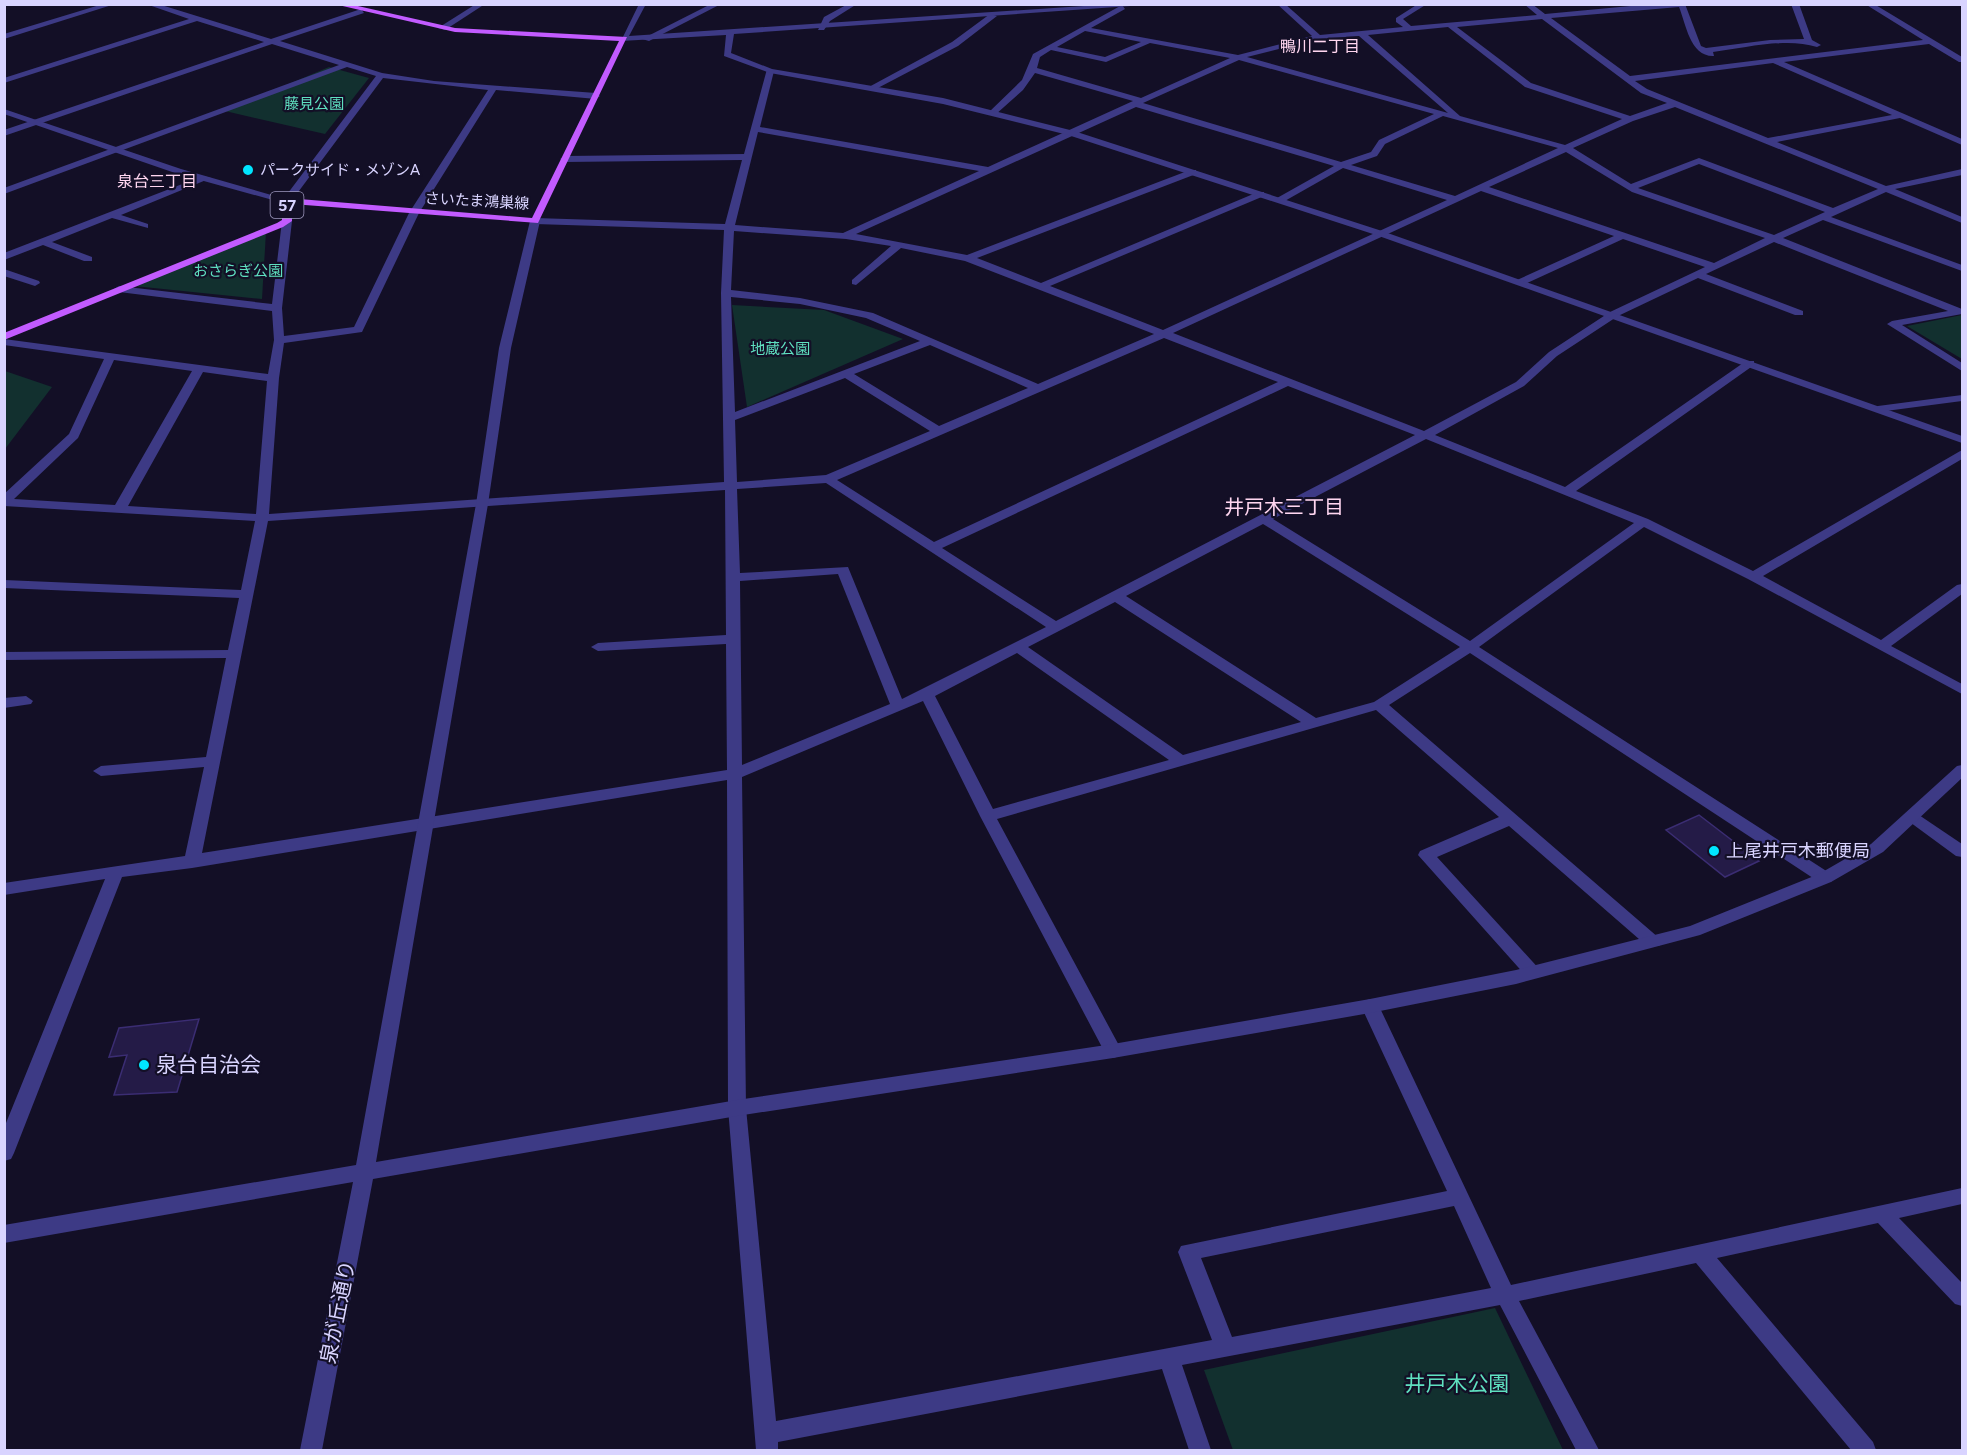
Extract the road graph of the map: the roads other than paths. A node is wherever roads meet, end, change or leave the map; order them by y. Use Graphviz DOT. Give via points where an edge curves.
graph roads {
  1 [pos="112,4"];
  2 [pos="149,4"];
  3 [pos="337,4"];
  4 [pos="482,4"];
  5 [pos="643,4"];
  6 [pos="718,4"];
  7 [pos="854,4"];
  8 [pos="1156,4"];
  9 [pos="1280,4"];
  10 [pos="1424,4"];
  11 [pos="1527,4"];
  12 [pos="1682,4"];
  13 [pos="1795,4"];
  14 [pos="1868,4"];
  15 [pos="1076,7"];
  16 [pos="1122,7"];
  17 [pos="361,11"];
  18 [pos="993,16"];
  19 [pos="1546,17"];
  20 [pos="196,19"];
  21 [pos="1450,25"];
  22 [pos="442,28"];
  23 [pos="820,28"];
  24 [pos="1084,29"];
  25 [pos="1410,29"];
  26 [pos="1361,33"];
  27 [pos="730,34"];
  28 [pos="4,37"];
  29 [pos="1318,37"];
  30 [pos="624,39"];
  31 [pos="646,39"];
  32 [pos="1149,41"];
  33 [pos="1809,41"];
  34 [pos="1933,41"];
  35 [pos="270,42"];
  36 [pos="1051,48"];
  37 [pos="1704,51"];
  38 [pos="1832,54"];
  39 [pos="1238,57"];
  40 [pos="1962,60"];
  41 [pos="1775,61"];
  42 [pos="345,66"];
  43 [pos="1731,66"];
  44 [pos="1034,70"];
  45 [pos="770,72"];
  46 [pos="381,75"];
  47 [pos="1628,79"];
  48 [pos="4,81"];
  49 [pos="493,88"];
  50 [pos="871,88"];
  51 [pos="596,96"];
  52 [pos="1137,102"];
  53 [pos="1674,104"];
  54 [pos="4,111"];
  55 [pos="992,113"];
  56 [pos="1441,114"];
  57 [pos="1900,116"];
  58 [pos="1460,118"];
  59 [pos="1630,119"];
  60 [pos="37,122"];
  61 [pos="755,129"];
  62 [pos="4,133"];
  63 [pos="1071,133"];
  64 [pos="1767,141"];
  65 [pos="1962,142"];
  66 [pos="1566,148"];
  67 [pos="119,150"];
  68 [pos="749,157"];
  69 [pos="565,159"];
  70 [pos="1342,165"];
  71 [pos="987,170"];
  72 [pos="1193,172"];
  73 [pos="1962,172"];
  74 [pos="206,178"];
  75 [pos="1479,187"];
  76 [pos="1631,187"];
  77 [pos="1888,188"];
  78 [pos="4,191"];
  79 [pos="1261,194"];
  80 [pos="1455,199"];
  81 [pos="1280,200"];
  82 [pos="287,201"];
  83 [pos="1834,212"];
  84 [pos="414,213"];
  85 [pos="112,215"];
  86 [pos="1823,217"];
  87 [pos="1961,218"];
  88 [pos="287,221"];
  89 [pos="534,221"];
  90 [pos="145,226"];
  91 [pos="729,228"];
  92 [pos="1379,233"];
  93 [pos="1623,235"];
  94 [pos="844,236"];
  95 [pos="1774,238"];
  96 [pos="43,242"];
  97 [pos="898,244"];
  98 [pos="4,257"];
  99 [pos="968,258"];
  100 [pos="88,259"];
  101 [pos="1716,267"];
  102 [pos="1962,268"];
  103 [pos="4,272"];
  104 [pos="1699,274"];
  105 [pos="856,282"];
  106 [pos="1521,282"];
  107 [pos="35,283"];
  108 [pos="1042,286"];
  109 [pos="119,289"];
  110 [pos="726,293"];
  111 [pos="278,308"];
  112 [pos="1961,311"];
  113 [pos="1614,314"];
  114 [pos="1799,314"];
  115 [pos="1166,333"];
  116 [pos="4,340"];
  117 [pos="279,340"];
  118 [pos="931,341"];
  119 [pos="110,357"];
  120 [pos="1750,363"];
  121 [pos="1962,368"];
  122 [pos="198,370"];
  123 [pos="846,374"];
  124 [pos="273,378"];
  125 [pos="1289,381"];
  126 [pos="1035,387"];
  127 [pos="1962,398"];
  128 [pos="1878,409"];
  129 [pos="728,419"];
  130 [pos="937,430"];
  131 [pos="1425,435"];
  132 [pos="1962,440"];
  133 [pos="1962,454"];
  134 [pos="828,478"];
  135 [pos="732,486"];
  136 [pos="1567,491"];
  137 [pos="4,502"];
  138 [pos="482,504"];
  139 [pos="119,510"];
  140 [pos="262,518"];
  141 [pos="1264,519"];
  142 [pos="1644,522"];
  143 [pos="933,547"];
  144 [pos="1753,576"];
  145 [pos="734,577"];
  146 [pos="4,584"];
  147 [pos="1962,588"];
  148 [pos="247,594"];
  149 [pos="1116,596"];
  150 [pos="1056,627"];
  151 [pos="734,639"];
  152 [pos="1882,646"];
  153 [pos="597,647"];
  154 [pos="1018,647"];
  155 [pos="1470,647"];
  156 [pos="235,654"];
  157 [pos="4,656"];
  158 [pos="1962,690"];
  159 [pos="927,694"];
  160 [pos="26,701"];
  161 [pos="4,703"];
  162 [pos="1379,705"];
  163 [pos="898,706"];
  164 [pos="1313,723"];
  165 [pos="213,761"];
  166 [pos="1181,761"];
  167 [pos="1962,770"];
  168 [pos="101,771"];
  169 [pos="735,774"];
  170 [pos="988,816"];
  171 [pos="1913,816"];
  172 [pos="1510,819"];
  173 [pos="424,825"];
  174 [pos="1962,852"];
  175 [pos="192,862"];
  176 [pos="116,872"];
  177 [pos="1824,878"];
  178 [pos="4,889"];
  179 [pos="1653,942"];
  180 [pos="1533,972"];
  181 [pos="1370,1006"];
  182 [pos="1113,1051"];
  183 [pos="736,1108"];
  184 [pos="4,1153"];
  185 [pos="364,1174"];
  186 [pos="1962,1196"];
  187 [pos="1459,1197"];
  188 [pos="1882,1214"];
  189 [pos="5,1234"];
  190 [pos="1700,1253"];
  191 [pos="1505,1295"];
  192 [pos="1962,1297"];
  193 [pos="1225,1347"];
  194 [pos="1169,1358"];
  195 [pos="768,1442"];
  196 [pos="311,1450"];
  197 [pos="1200,1450"];
  198 [pos="1588,1450"];
  199 [pos="1865,1450"];
  1 -- 28 [label="street"];
  2 -- 20 [label="street"];
  3 -- 17 [label="main road"];
  4 -- 22 [label="street"];
  5 -- 30 [label="street"];
  6 -- 31 [label="street"];
  7 -- 23 [label="street" via="827,19"];
  8 -- 16 [label="street"];
  9 -- 29 [label="street"];
  10 -- 25 [label="street" via="1400,18"];
  11 -- 19 [label="street"];
  12 -- 19 [label="street"];
  12 -- 37 [label="street" via="1698,47"];
  13 -- 33 [label="street"];
  14 -- 34 [label="street"];
  15 -- 16 [label="street"];
  15 -- 18 [label="street"];
  16 -- 24 [label="street"];
  17 -- 22 [label="main road"];
  17 -- 35 [label="street"];
  18 -- 23 [label="street"];
  18 -- 50 [label="street" via="955,44"];
  19 -- 21 [label="street"];
  19 -- 47 [label="street"];
  20 -- 35 [label="street"];
  20 -- 48 [label="street"];
  21 -- 25 [label="street"];
  21 -- 59 [label="street" via="1528,85"];
  22 -- 30 [label="main road"];
  23 -- 27 [label="street"];
  24 -- 32 [label="street"];
  24 -- 36 [label="street"];
  25 -- 26 [label="street"];
  26 -- 29 [label="street"];
  26 -- 58 [label="street"];
  27 -- 31 [label="street"];
  27 -- 45 [label="street" via="727,54"];
  29 -- 39 [label="street"];
  30 -- 31 [label="street"];
  30 -- 51 [label="main road, さいたま鴻巣線"];
  32 -- 36 [label="street" via="1106,60"];
  32 -- 39 [label="street"];
  33 -- 37 [label="street"];
  33 -- 38 [label="street"];
  34 -- 38 [label="street"];
  34 -- 40 [label="street"];
  35 -- 42 [label="street"];
  35 -- 60 [label="street"];
  36 -- 44 [label="street" via="1036,56"];
  37 -- 43 [label="street"];
  38 -- 41 [label="street"];
  39 -- 52 [label="street"];
  39 -- 56 [label="street"];
  41 -- 43 [label="street"];
  41 -- 57 [label="street"];
  42 -- 46 [label="street"];
  42 -- 67 [label="street"];
  43 -- 47 [label="street"];
  44 -- 52 [label="street"];
  44 -- 55 [label="street"];
  45 -- 50 [label="street"];
  45 -- 61 [label="street"];
  46 -- 49 [label="street"];
  46 -- 82 [label="street"];
  47 -- 53 [label="street" via="1644,92"];
  49 -- 51 [label="street"];
  49 -- 84 [label="street"];
  50 -- 55 [label="street"];
  51 -- 69 [label="main road, さいたま鴻巣線"];
  52 -- 63 [label="street"];
  52 -- 70 [label="street"];
  53 -- 59 [label="street"];
  53 -- 64 [label="street"];
  54 -- 60 [label="street"];
  55 -- 63 [label="street"];
  56 -- 58 [label="street"];
  56 -- 70 [label="street" via="1382,142 1374,154"];
  57 -- 64 [label="street"];
  57 -- 65 [label="street"];
  58 -- 66 [label="street"];
  59 -- 66 [label="street"];
  60 -- 62 [label="street"];
  60 -- 67 [label="street"];
  61 -- 68 [label="street"];
  61 -- 71 [label="street"];
  63 -- 71 [label="street"];
  63 -- 72 [label="street"];
  64 -- 77 [label="street"];
  66 -- 75 [label="street"];
  66 -- 76 [label="street"];
  67 -- 74 [label="street"];
  67 -- 78 [label="street"];
  68 -- 69 [label="street"];
  68 -- 91 [label="street"];
  69 -- 89 [label="main road, さいたま鴻巣線"];
  70 -- 80 [label="street"];
  70 -- 81 [label="street"];
  71 -- 94 [label="street"];
  72 -- 79 [label="street"];
  72 -- 99 [label="street"];
  73 -- 77 [label="street"];
  74 -- 82 [label="street"];
  74 -- 85 [label="street"];
  75 -- 80 [label="street"];
  75 -- 93 [label="street"];
  76 -- 83 [label="street" via="1699,161"];
  76 -- 95 [label="street"];
  77 -- 83 [label="street"];
  77 -- 87 [label="street"];
  79 -- 81 [label="street"];
  79 -- 108 [label="street"];
  80 -- 92 [label="street"];
  81 -- 92 [label="street"];
  82 -- 84 [label="main road, さいたま鴻巣線 / 57"];
  82 -- 88 [label="main road, 57"];
  83 -- 86 [label="street"];
  84 -- 89 [label="main road, さいたま鴻巣線 / 57"];
  84 -- 117 [label="street" via="358,330"];
  85 -- 90 [label="street"];
  85 -- 96 [label="street"];
  86 -- 95 [label="street"];
  86 -- 102 [label="street"];
  88 -- 109 [label="main road, 57"];
  88 -- 111 [label="street"];
  89 -- 91 [label="street"];
  89 -- 138 [label="street, 泉が丘通り" via="505,348"];
  91 -- 94 [label="street"];
  91 -- 110 [label="street"];
  92 -- 106 [label="street"];
  92 -- 115 [label="street"];
  93 -- 101 [label="street"];
  93 -- 106 [label="street"];
  94 -- 97 [label="street"];
  95 -- 101 [label="street"];
  95 -- 112 [label="street"];
  96 -- 98 [label="street"];
  96 -- 100 [label="street"];
  97 -- 99 [label="street"];
  97 -- 105 [label="street"];
  99 -- 108 [label="street"];
  101 -- 104 [label="street"];
  103 -- 107 [label="street"];
  104 -- 113 [label="street"];
  104 -- 114 [label="street"];
  106 -- 113 [label="street"];
  108 -- 115 [label="street"];
  109 -- 111 [label="street"];
  109 -- 116 [label="main road, 57"];
  110 -- 118 [label="street" via="800,301 869,315"];
  110 -- 129 [label="street"];
  111 -- 117 [label="street"];
  112 -- 121 [label="street" via="1892,324"];
  113 -- 120 [label="street"];
  113 -- 131 [label="street" via="1553,354 1520,384"];
  115 -- 125 [label="street"];
  115 -- 126 [label="street"];
  116 -- 119 [label="street"];
  117 -- 124 [label="street"];
  118 -- 123 [label="street"];
  118 -- 126 [label="street"];
  119 -- 122 [label="street"];
  119 -- 137 [label="street" via="74,435"];
  120 -- 128 [label="street"];
  120 -- 136 [label="street"];
  122 -- 124 [label="street"];
  122 -- 139 [label="street"];
  123 -- 129 [label="street"];
  123 -- 130 [label="street"];
  124 -- 140 [label="street"];
  125 -- 131 [label="street"];
  125 -- 143 [label="street"];
  126 -- 130 [label="street"];
  127 -- 128 [label="street"];
  128 -- 132 [label="street"];
  129 -- 135 [label="street"];
  130 -- 134 [label="street"];
  131 -- 136 [label="street"];
  131 -- 141 [label="street"];
  133 -- 144 [label="street"];
  134 -- 135 [label="street"];
  134 -- 143 [label="street"];
  135 -- 138 [label="street"];
  135 -- 145 [label="street"];
  136 -- 142 [label="street"];
  137 -- 139 [label="street"];
  138 -- 140 [label="street"];
  138 -- 173 [label="street, 泉が丘通り"];
  139 -- 140 [label="street"];
  140 -- 148 [label="street"];
  141 -- 149 [label="street"];
  141 -- 155 [label="street"];
  142 -- 144 [label="street"];
  142 -- 155 [label="street"];
  143 -- 150 [label="street"];
  144 -- 152 [label="street"];
  145 -- 151 [label="street"];
  145 -- 163 [label="street" via="843,570"];
  146 -- 148 [label="street"];
  147 -- 152 [label="street"];
  148 -- 156 [label="street"];
  149 -- 150 [label="street"];
  149 -- 164 [label="street"];
  150 -- 154 [label="street"];
  151 -- 153 [label="street"];
  151 -- 169 [label="street"];
  152 -- 158 [label="street"];
  154 -- 159 [label="street"];
  154 -- 166 [label="street"];
  155 -- 162 [label="street"];
  155 -- 177 [label="street"];
  156 -- 157 [label="street"];
  156 -- 165 [label="street"];
  159 -- 163 [label="street"];
  159 -- 170 [label="street"];
  160 -- 161 [label="street"];
  162 -- 164 [label="street"];
  162 -- 172 [label="street"];
  163 -- 169 [label="street"];
  164 -- 166 [label="street"];
  165 -- 168 [label="street"];
  165 -- 175 [label="street"];
  166 -- 170 [label="street"];
  167 -- 171 [label="street"];
  169 -- 173 [label="street"];
  169 -- 183 [label="street"];
  170 -- 182 [label="street"];
  171 -- 174 [label="street"];
  171 -- 177 [label="street" via="1877,848"];
  172 -- 179 [label="street"];
  172 -- 180 [label="street" via="1426,855"];
  173 -- 175 [label="street"];
  173 -- 185 [label="street, 泉が丘通り"];
  175 -- 176 [label="street"];
  176 -- 178 [label="street"];
  176 -- 184 [label="street"];
  177 -- 179 [label="street" via="1694,931"];
  179 -- 180 [label="street"];
  180 -- 181 [label="street"];
  181 -- 182 [label="street"];
  181 -- 187 [label="street"];
  182 -- 183 [label="street"];
  183 -- 185 [label="street"];
  183 -- 195 [label="street"];
  185 -- 189 [label="street"];
  185 -- 196 [label="street, 泉が丘通り"];
  186 -- 188 [label="street"];
  187 -- 191 [label="street"];
  187 -- 193 [label="street" via="1188,1252"];
  188 -- 190 [label="street"];
  188 -- 192 [label="street"];
  190 -- 191 [label="street"];
  190 -- 199 [label="street"];
  191 -- 193 [label="street"];
  191 -- 198 [label="street"];
  193 -- 194 [label="street"];
  194 -- 195 [label="street"];
  194 -- 197 [label="street"];
}
